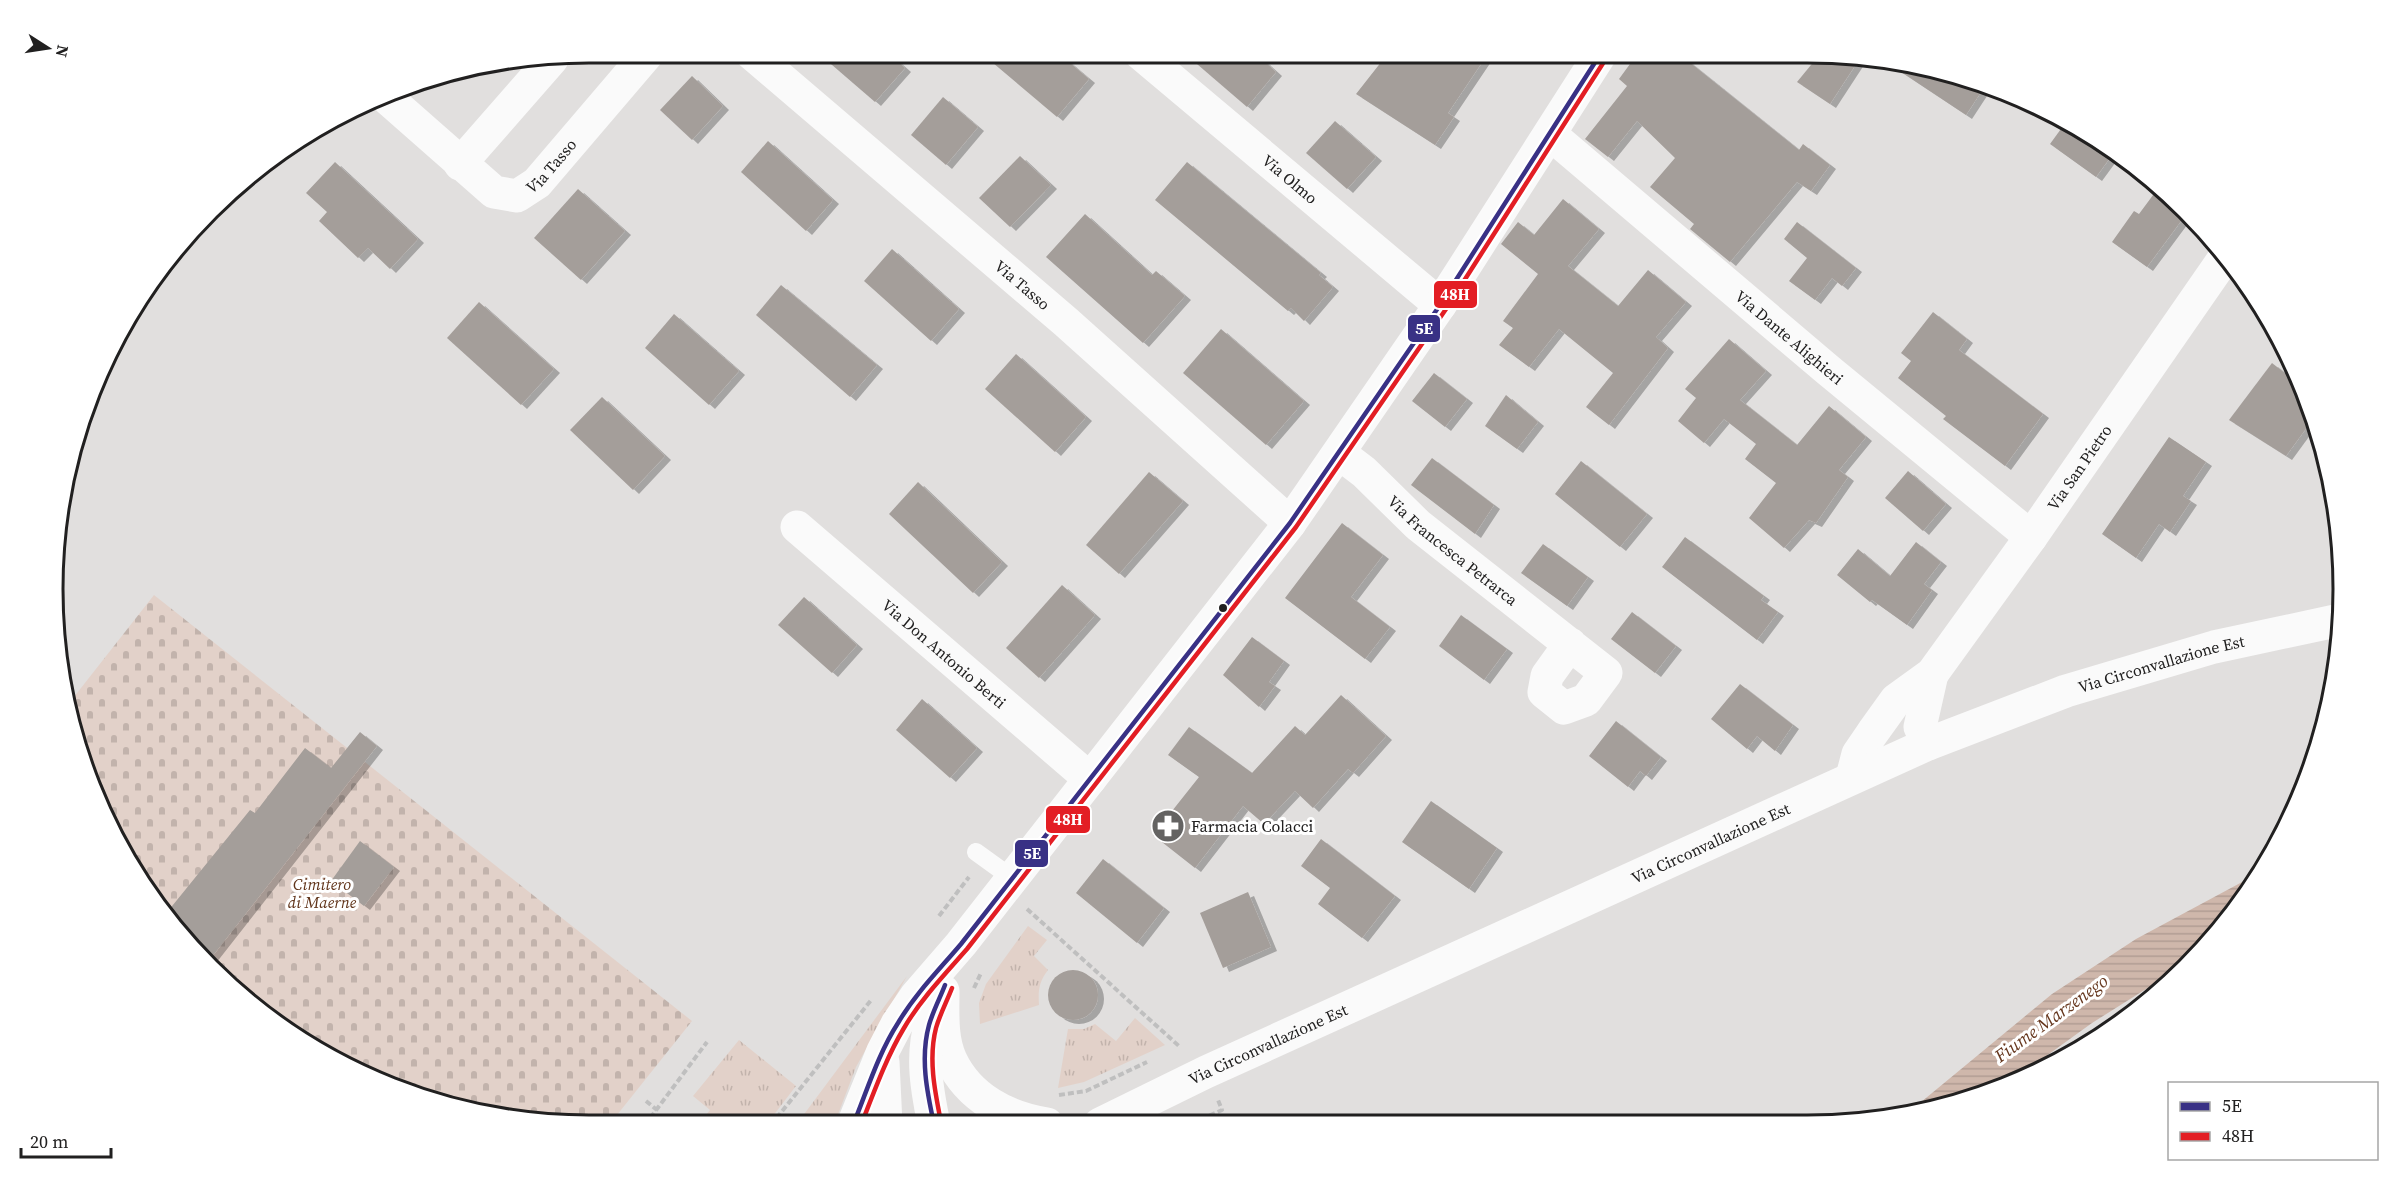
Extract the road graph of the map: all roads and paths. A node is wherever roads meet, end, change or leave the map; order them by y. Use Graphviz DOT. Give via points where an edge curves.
graph roads {
  1 [pos="639,63"];
  2 [pos="764,63"];
  3 [pos="1153,63"];
  4 [pos="1594,63"];
  5 [pos="547,65"];
  6 [pos="391,102"];
  7 [pos="1550,135"];
  8 [pos="460,164"];
  9 [pos="2220,264"];
  10 [pos="1440,305"];
  11 [pos="1340,453"];
  12 [pos="1290,523"];
  13 [pos="797,527"];
  14 [pos="2031,537"];
  15 [pos="2332,622"];
  16 [pos="1570,644"];
  17 [pos="1932,674"];
  18 [pos="1928,744"];
  19 [pos="1852,777"];
  20 [pos="1090,778"];
  21 [pos="976,852"];
  22 [pos="1012,878"];
  23 [pos="1019,918"];
  24 [pos="961,944"];
  25 [pos="986,966"];
  26 [pos="958,993"];
  27 [pos="707,1042"];
  28 [pos="1187,1045"];
  29 [pos="1180,1047"];
  30 [pos="882,1051"];
  31 [pos="1169,1052"];
  32 [pos="1148,1062"];
  33 [pos="1218,1100"];
  34 [pos="646,1101"];
  35 [pos="657,1110"];
  36 [pos="1052,1110"];
  37 [pos="653,1115"];
  38 [pos="858,1115"];
  39 [pos="886,1115"];
  40 [pos="932,1115"];
  41 [pos="1015,1115"];
  42 [pos="1118,1115"];
  43 [pos="1211,1115"];
  1 -- 8 [label="street, Via Tasso" via="537,183 517,196 494,192"];
  2 -- 12 [label="street, Via Tasso" via="1066,322"];
  3 -- 10 [label="street, Via Olmo"];
  4 -- 7 [label="street"];
  5 -- 8 [label="street"];
  6 -- 8 [label="street, Via Tasso"];
  7 -- 10 [label="street"];
  7 -- 14 [label="street, Via Dante Alighieri"];
  9 -- 14 [label="street, Via San Pietro"];
  10 -- 11 [label="street"];
  11 -- 12 [label="street"];
  11 -- 16 [label="street, Via Francesca Petrarca" via="1418,525"];
  12 -- 20 [label="street"];
  13 -- 20 [label="street, Via Don Antonio Berti"];
  14 -- 17 [label="street, Via San Pietro"];
  15 -- 18 [label="street, Via Circonvallazione Est" via="2214,647 2077,687"];
  17 -- 18 [label="street, Via San Pietro" via="1920,727"];
  17 -- 19 [label="street, Via San Pietro" via="1896,700 1858,754"];
  18 -- 19 [label="street, Via Circonvallazione Est"];
  19 -- 42 [label="street, Via Circonvallazione Est"];
  20 -- 22 [label="street"];
  21 -- 22 [label="lane"];
  22 -- 24 [label="street"];
  23 -- 29 [label="path" via="1026,908"];
  24 -- 26 [label="street"];
  24 -- 30 [label="street" via="916,996"];
  25 -- 26 [label="path"];
  26 -- 40 [label="street" via="929,1026 925,1080"];
  26 -- 41 [label="street" via="944,1031 950,1059 968,1088 986,1102"];
  27 -- 35 [label="path"];
  28 -- 29 [label="path"];
  29 -- 31 [label="path"];
  30 -- 38 [label="street"];
  30 -- 39 [label="street"];
  32 -- 36 [label="path"];
  33 -- 43 [label="path" via="1222,1110"];
  34 -- 35 [label="path"];
  35 -- 37 [label="path"];
}
